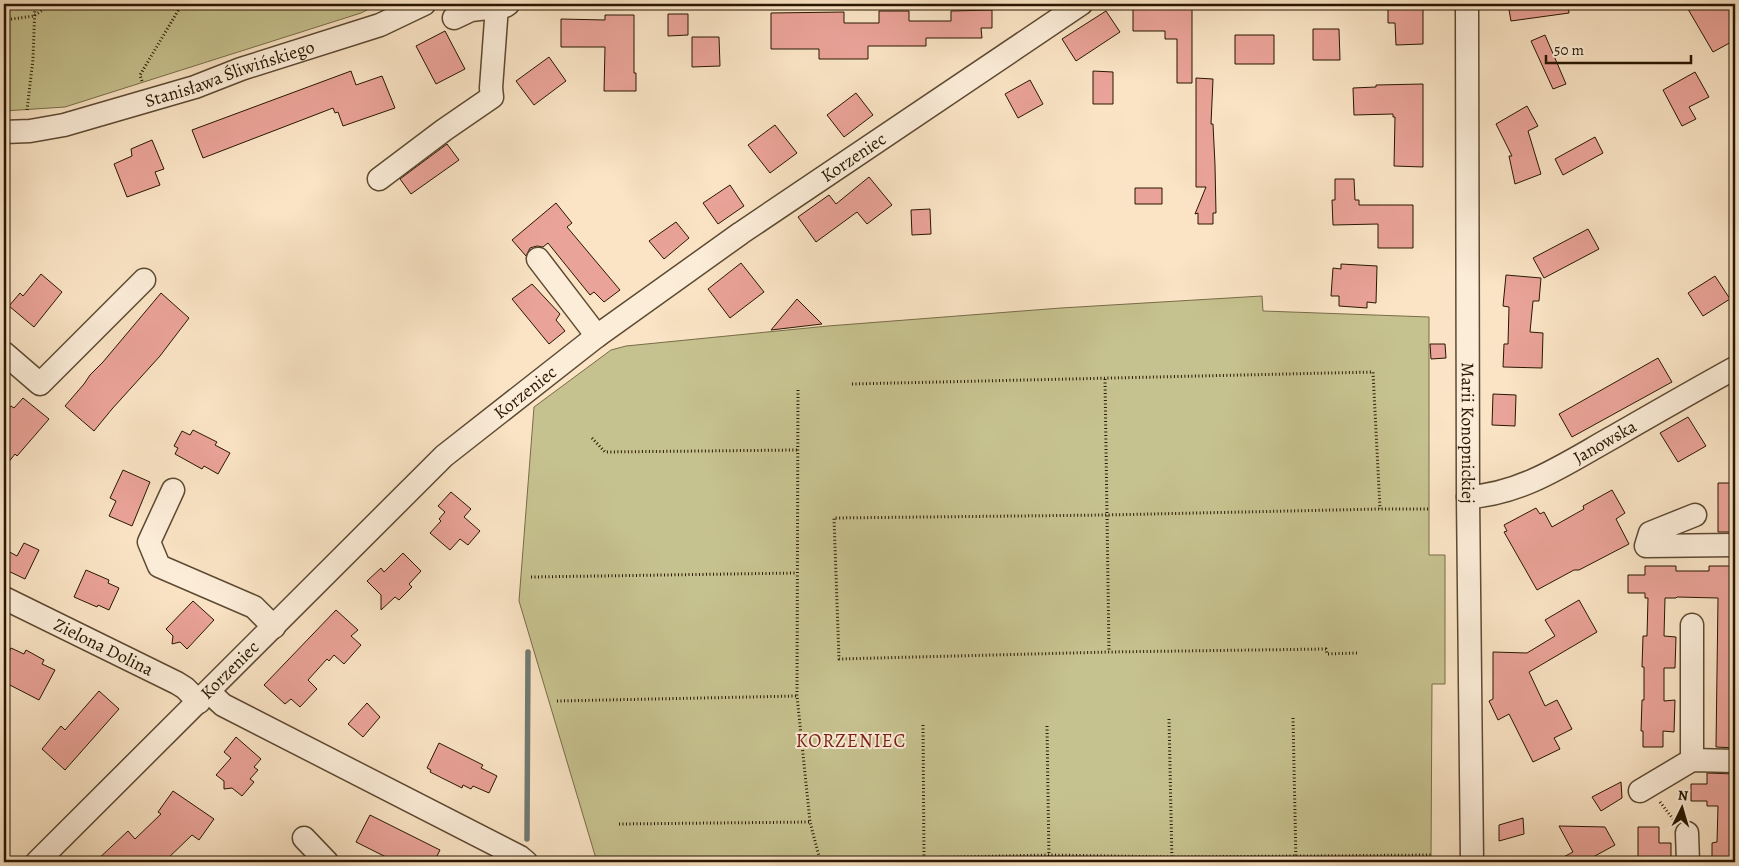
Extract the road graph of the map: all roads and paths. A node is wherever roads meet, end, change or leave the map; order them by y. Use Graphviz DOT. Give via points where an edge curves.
graph roads {
  1 [pos="34,4"];
  2 [pos="51,4"];
  3 [pos="182,4"];
  4 [pos="424,4"];
  5 [pos="1080,4"];
  6 [pos="1467,4"];
  7 [pos="502,5"];
  8 [pos="34,16"];
  9 [pos="454,18"];
  10 [pos="4,20"];
  11 [pos="150,99"];
  12 [pos="30,131"];
  13 [pos="4,132"];
  14 [pos="379,179"];
  15 [pos="538,259"];
  16 [pos="144,280"];
  17 [pos="597,336"];
  18 [pos="4,353"];
  19 [pos="1735,368"];
  20 [pos="1105,379"];
  21 [pos="852,384"];
  22 [pos="798,390"];
  23 [pos="592,438"];
  24 [pos="797,450"];
  25 [pos="173,490"];
  26 [pos="1468,497"];
  27 [pos="1380,509"];
  28 [pos="1428,509"];
  29 [pos="1106,515"];
  30 [pos="1695,515"];
  31 [pos="1735,546"];
  32 [pos="796,573"];
  33 [pos="532,577"];
  34 [pos="4,598"];
  35 [pos="1692,624"];
  36 [pos="274,627"];
  37 [pos="1109,652"];
  38 [pos="1358,653"];
  39 [pos="797,696"];
  40 [pos="204,697"];
  41 [pos="557,701"];
  42 [pos="1293,718"];
  43 [pos="1169,719"];
  44 [pos="924,725"];
  45 [pos="1047,726"];
  46 [pos="1692,760"];
  47 [pos="1735,761"];
  48 [pos="1643,789"];
  49 [pos="810,822"];
  50 [pos="619,824"];
  51 [pos="1688,833"];
  52 [pos="304,838"];
  53 [pos="1048,855"];
  54 [pos="1431,855"];
  55 [pos="1296,856"];
  56 [pos="1172,857"];
  57 [pos="924,858"];
  58 [pos="820,861"];
  59 [pos="37,862"];
  60 [pos="327,862"];
  61 [pos="526,862"];
  62 [pos="1048,862"];
  63 [pos="1172,862"];
  64 [pos="1296,862"];
  65 [pos="1472,862"];
  66 [pos="1688,862"];
  1 -- 8 [label="path"];
  2 -- 8 [label="path"];
  3 -- 11 [label="path" via="140,74"];
  4 -- 11 [label="street, Stanisława Śliwińskiego" via="380,25"];
  5 -- 17 [label="street, Korzeniec" via="749,227"];
  6 -- 26 [label="street, Marii Konopnickiej"];
  7 -- 9 [label="street" via="471,10"];
  7 -- 14 [label="street" via="492,97"];
  8 -- 10 [label="path"];
  8 -- 12 [label="path" via="26,115"];
  11 -- 12 [label="street, Stanisława Śliwińskiego" via="64,125"];
  12 -- 13 [label="street"];
  15 -- 17 [label="street"];
  16 -- 18 [label="street" via="40,384"];
  17 -- 36 [label="street, Korzeniec" via="444,456"];
  19 -- 26 [label="street, Janowska" via="1544,476 1504,492"];
  20 -- 21 [label="path"];
  20 -- 27 [label="path" via="1373,372"];
  20 -- 29 [label="path"];
  22 -- 24 [label="path"];
  23 -- 24 [label="path" via="605,452"];
  24 -- 32 [label="path"];
  25 -- 36 [label="street" via="149,542 159,566 254,608"];
  26 -- 65 [label="street, Marii Konopnickiej"];
  27 -- 28 [label="path"];
  27 -- 29 [label="path"];
  29 -- 37 [label="path"];
  29 -- 37 [label="path" via="834,518 839,659"];
  30 -- 31 [label="street" via="1650,533 1646,546"];
  32 -- 33 [label="path"];
  32 -- 39 [label="path"];
  34 -- 40 [label="street, Zielona Dolina"];
  35 -- 46 [label="street"];
  36 -- 40 [label="street, Korzeniec"];
  37 -- 38 [label="path" via="1326,648 1327,654"];
  39 -- 41 [label="path"];
  39 -- 49 [label="path"];
  40 -- 59 [label="street, Korzeniec"];
  40 -- 61 [label="street, Zielona Dolina"];
  42 -- 55 [label="path"];
  43 -- 56 [label="path"];
  44 -- 57 [label="path"];
  45 -- 53 [label="path"];
  46 -- 47 [label="street"];
  46 -- 48 [label="street"];
  48 -- 51 [label="path"];
  49 -- 50 [label="path"];
  49 -- 58 [label="path"];
  51 -- 66 [label="street"];
  52 -- 60 [label="street"];
  53 -- 56 [label="path"];
  53 -- 57 [label="path"];
  53 -- 62 [label="path"];
  54 -- 55 [label="path"];
  55 -- 56 [label="path"];
  55 -- 64 [label="path"];
  56 -- 63 [label="path"];
  57 -- 58 [label="path"];
}
